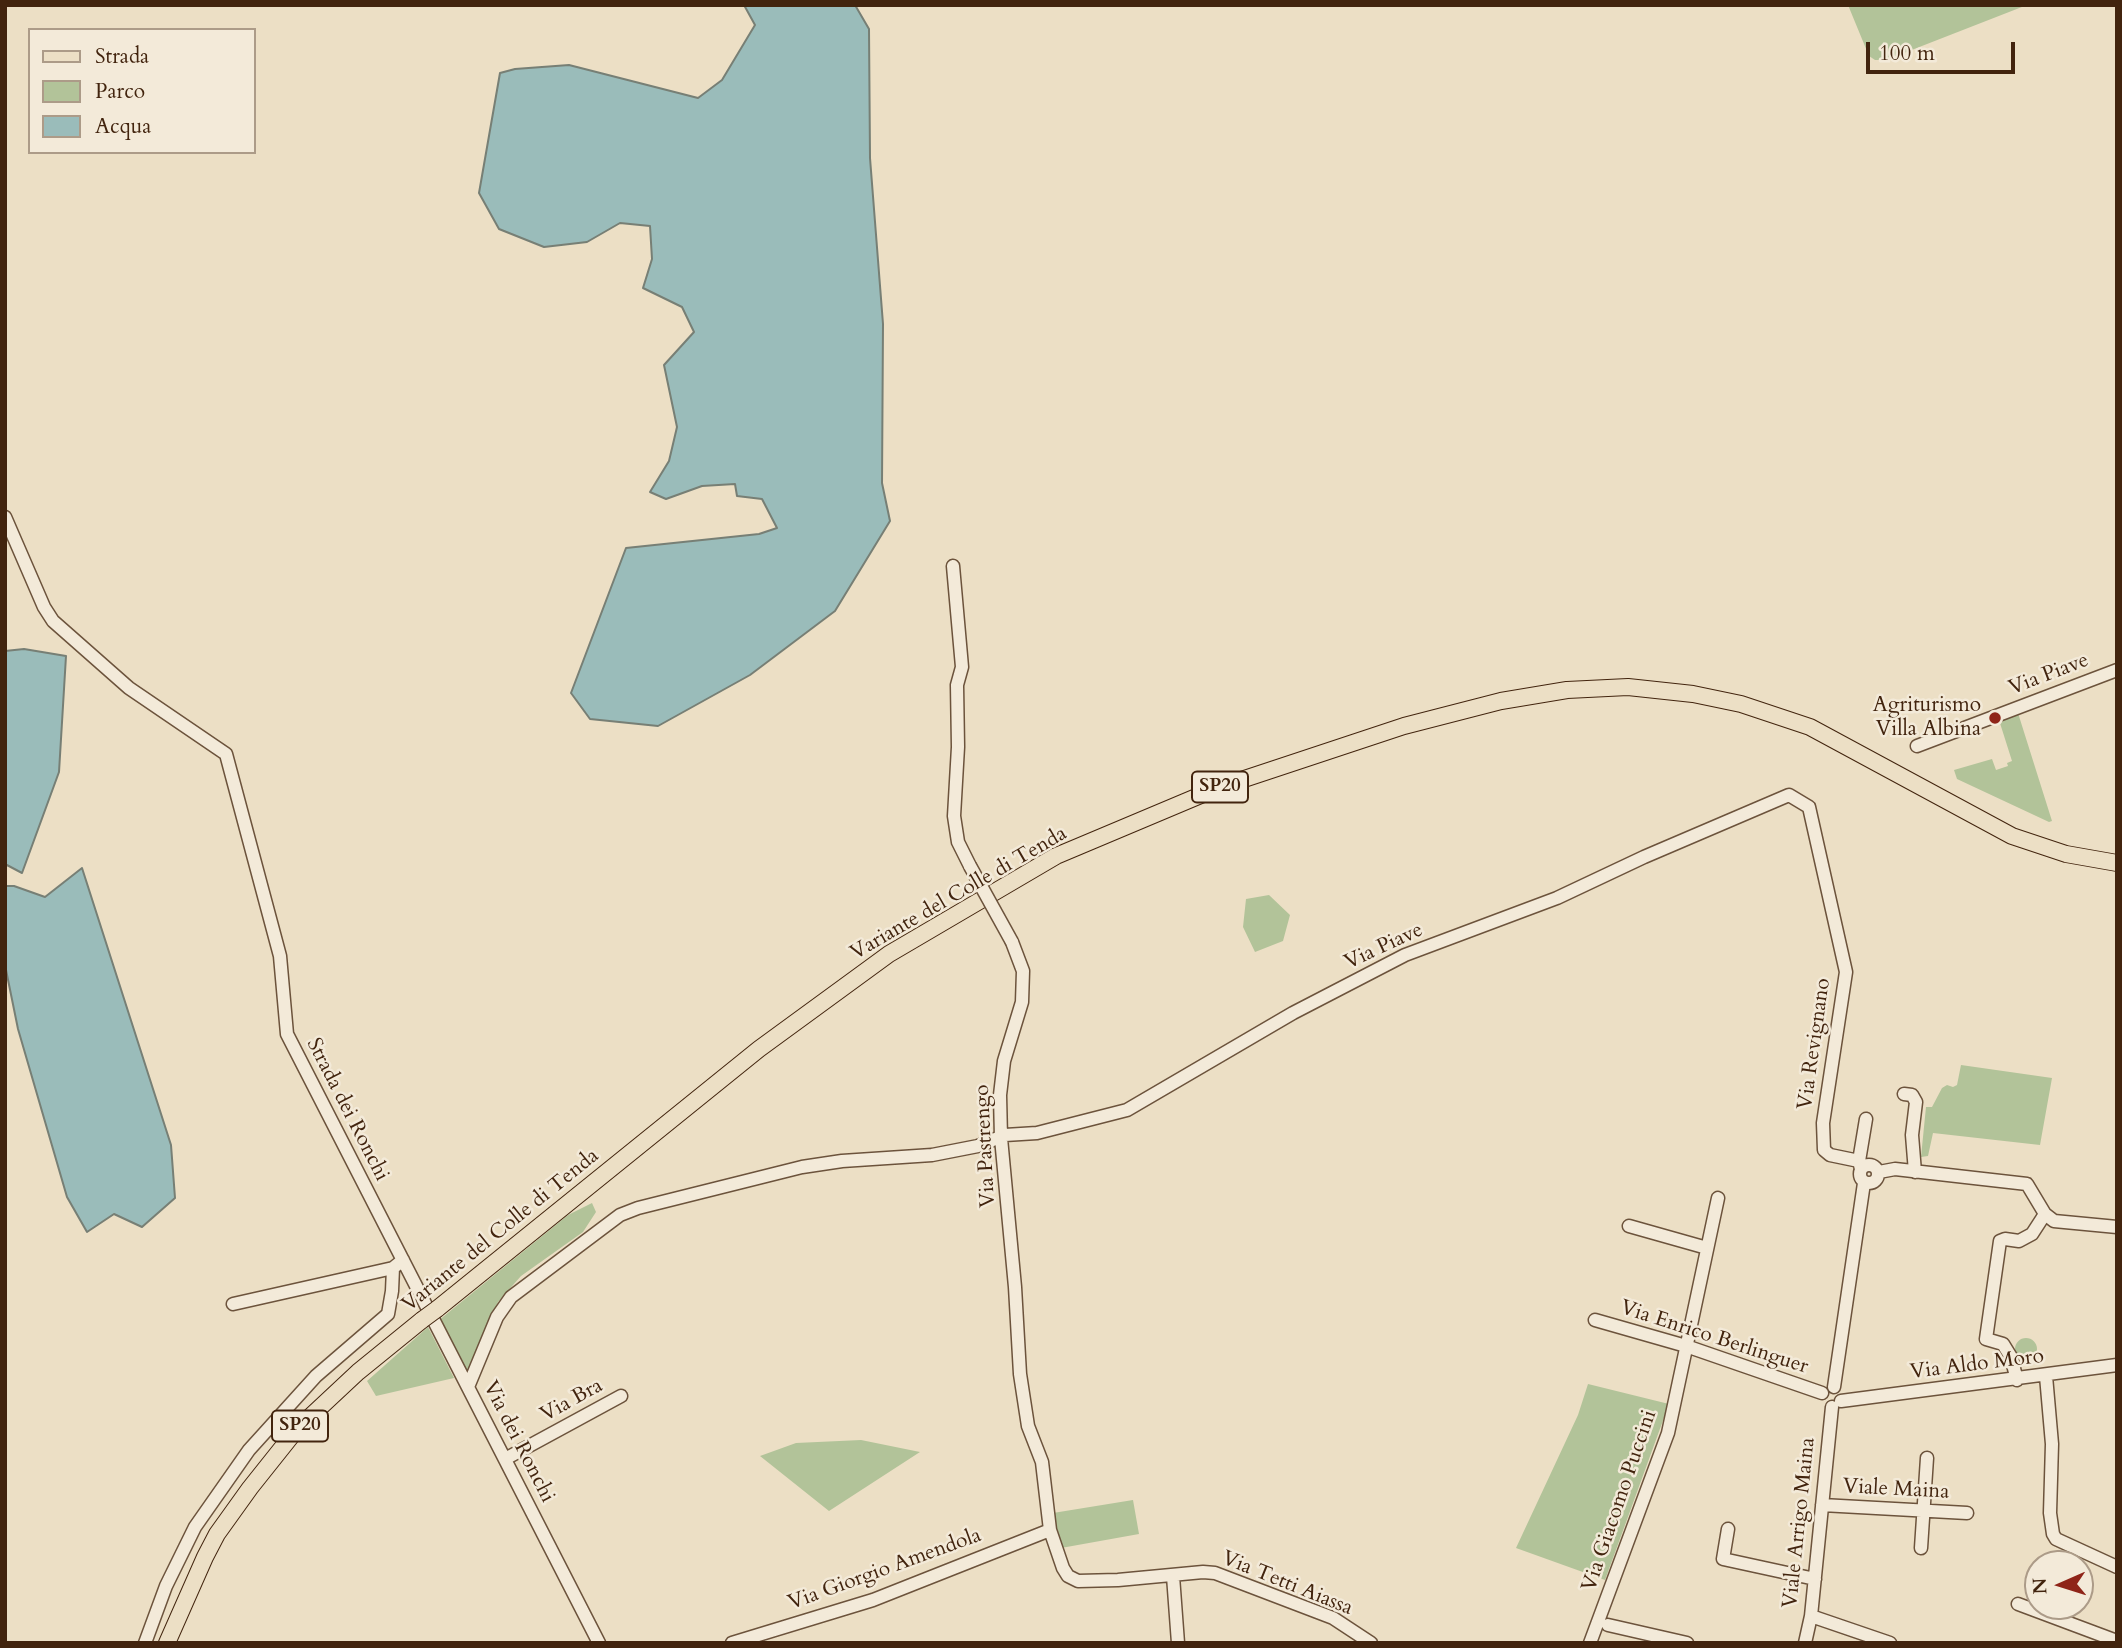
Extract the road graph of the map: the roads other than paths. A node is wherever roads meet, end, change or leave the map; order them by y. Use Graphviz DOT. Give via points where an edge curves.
graph roads {
  1 [pos="5,517"];
  2 [pos="953,566"];
  3 [pos="2117,670"];
  4 [pos="1917,746"];
  5 [pos="1789,795"];
  6 [pos="2117,863"];
  7 [pos="1904,1094"];
  8 [pos="1866,1119"];
  9 [pos="1001,1138"];
  10 [pos="1860,1165"];
  11 [pos="1879,1172"];
  12 [pos="1915,1172"];
  13 [pos="1864,1183"];
  14 [pos="1718,1198"];
  15 [pos="2045,1214"];
  16 [pos="1629,1226"];
  17 [pos="2117,1227"];
  18 [pos="1707,1248"];
  19 [pos="398,1264"];
  20 [pos="233,1304"];
  21 [pos="1595,1320"];
  22 [pos="1686,1346"];
  23 [pos="2117,1366"];
  24 [pos="2046,1376"];
  25 [pos="2017,1380"];
  26 [pos="468,1387"];
  27 [pos="1834,1387"];
  28 [pos="1822,1393"];
  29 [pos="621,1396"];
  30 [pos="1836,1404"];
  31 [pos="1927,1458"];
  32 [pos="505,1459"];
  33 [pos="1822,1505"];
  34 [pos="1924,1510"];
  35 [pos="1967,1513"];
  36 [pos="1728,1529"];
  37 [pos="1050,1530"];
  38 [pos="1921,1548"];
  39 [pos="205,1557"];
  40 [pos="2117,1567"];
  41 [pos="1173,1576"];
  42 [pos="1815,1579"];
  43 [pos="2018,1604"];
  44 [pos="1811,1616"];
  45 [pos="1608,1625"];
  46 [pos="2117,1641"];
  47 [pos="145,1643"];
  48 [pos="167,1643"];
  49 [pos="179,1643"];
  50 [pos="600,1643"];
  51 [pos="732,1643"];
  52 [pos="1178,1643"];
  53 [pos="1371,1643"];
  54 [pos="1590,1643"];
  55 [pos="1687,1643"];
  56 [pos="1805,1643"];
  57 [pos="1890,1643"];
  1 -- 19 [label="street, Strada dei Ronchi" via="53,621 129,688 226,754 280,956 287,1034"];
  2 -- 9 [label="street, Via Pastrengo, bridge" via="961,667 954,816 958,842 1023,971 1022,1002 1001,1075"];
  3 -- 4 [label="street, Via Piave"];
  5 -- 9 [label="street, Via Piave" via="1557,898 1405,956 1293,1013 1127,1110"];
  5 -- 10 [label="street, Via Revignano" via="1809,807 1846,972 1823,1123 1824,1150"];
  6 -- 39 [label="main road, Variante del Colle di Tenda / SP20, bridge" via="2012,836 1810,727 1741,704 1628,687 1567,690 1500,701 1404,726 1220,787 1056,856 889,954 760,1049 358,1372 297,1429 250,1488"];
  7 -- 12 [label="street" via="1916,1102 1912,1135"];
  8 -- 10 [label="street"];
  9 -- 26 [label="street, Via Piave" via="932,1155 802,1167 620,1215 511,1297 497,1317"];
  9 -- 37 [label="street, Via Pastrengo" via="1020,1374 1028,1426 1042,1462"];
  10 -- 11 [label="street, Via Revignano" via="1875,1166"];
  10 -- 13 [label="street"];
  11 -- 12 [label="street, Via Revignano"];
  11 -- 13 [label="street" via="1878,1180"];
  12 -- 15 [label="street, Via Revignano" via="2027,1184"];
  13 -- 27 [label="street"];
  14 -- 18 [label="street, Via Giacomo Puccini"];
  15 -- 17 [label="street" via="2054,1221"];
  15 -- 25 [label="street" via="2032,1234 2019,1241 2000,1241 1986,1339 2003,1344"];
  16 -- 18 [label="street"];
  18 -- 22 [label="street, Via Giacomo Puccini"];
  19 -- 20 [label="street"];
  19 -- 26 [label="street, Via dei Ronchi"];
  19 -- 47 [label="street" via="388,1314 307,1385 249,1450 195,1527"];
  21 -- 22 [label="street, Via Enrico Berlinguer"];
  22 -- 28 [label="street, Via Enrico Berlinguer"];
  22 -- 54 [label="street, Via Giacomo Puccini" via="1668,1433"];
  23 -- 24 [label="street, Via Aldo Moro"];
  24 -- 25 [label="street, Via Aldo Moro"];
  24 -- 40 [label="street" via="2053,1534"];
  25 -- 30 [label="street, Via Aldo Moro"];
  26 -- 32 [label="street, Via dei Ronchi"];
  27 -- 28 [label="street"];
  27 -- 30 [label="street" via="1840,1391"];
  28 -- 30 [label="street" via="1823,1402"];
  29 -- 32 [label="street, Via Bra"];
  30 -- 33 [label="street, Viale Arrigo Maina"];
  31 -- 34 [label="street"];
  32 -- 50 [label="street, Via dei Ronchi"];
  33 -- 34 [label="street, Viale Maina"];
  33 -- 42 [label="street, Viale Arrigo Maina"];
  34 -- 35 [label="street, Viale Maina"];
  34 -- 38 [label="street"];
  36 -- 42 [label="street" via="1723,1559"];
  37 -- 41 [label="street, Via Tetti Aiassa" via="1063,1569 1073,1580"];
  37 -- 51 [label="street, Via Giorgio Amendola" via="873,1600"];
  39 -- 48 [label="main road, Variante del Colle di Tenda / SP20"];
  39 -- 49 [label="main road, SP20"];
  41 -- 52 [label="street"];
  41 -- 53 [label="street, Via Tetti Aiassa" via="1215,1573 1333,1618"];
  42 -- 44 [label="street, Viale Arrigo Maina"];
  43 -- 46 [label="street"];
  44 -- 56 [label="street, Viale Arrigo Maina"];
  44 -- 57 [label="street"];
  45 -- 55 [label="street"];
}
